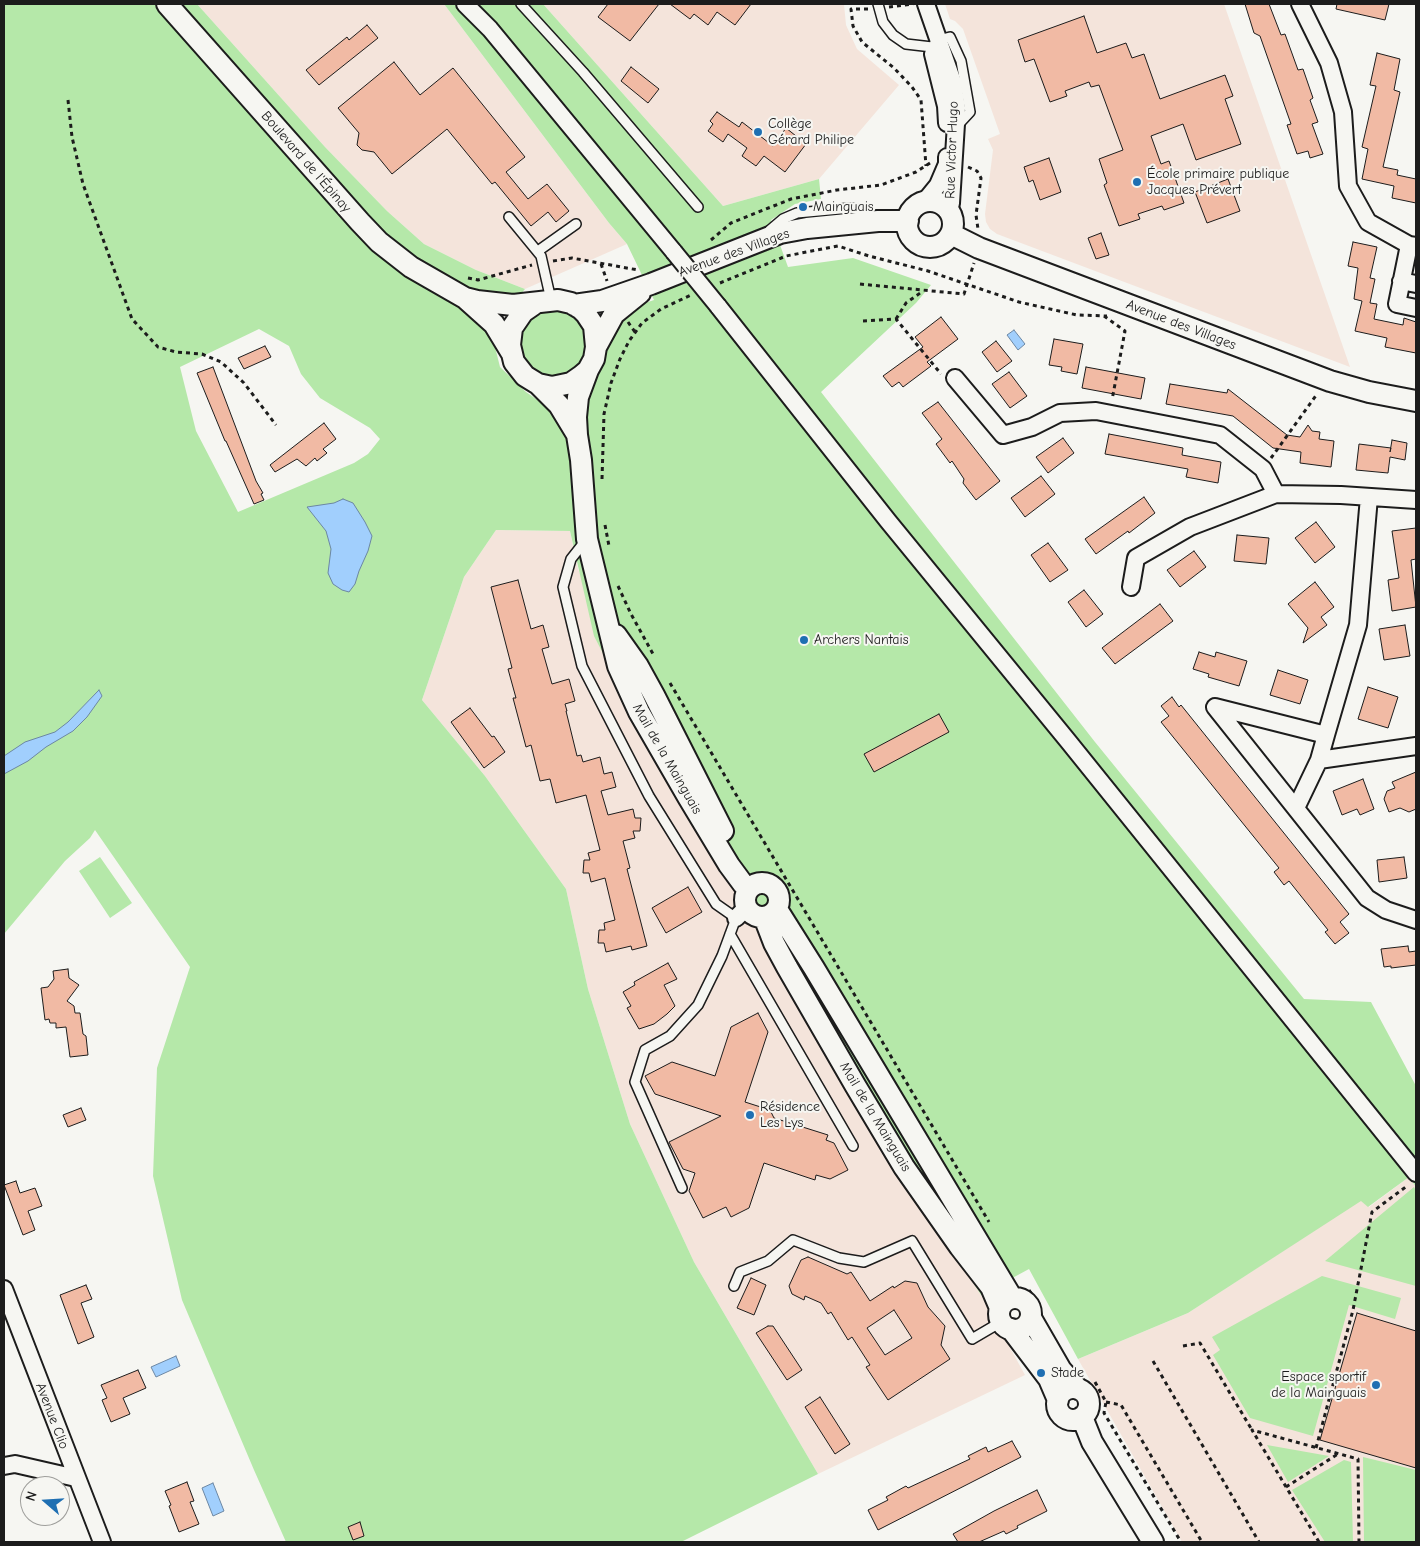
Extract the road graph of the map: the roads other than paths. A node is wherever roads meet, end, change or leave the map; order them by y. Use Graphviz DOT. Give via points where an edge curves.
graph roads {
  1 [pos="167,4"];
  2 [pos="465,4"];
  3 [pos="521,4"];
  4 [pos="878,4"];
  5 [pos="918,4"];
  6 [pos="926,4"];
  7 [pos="1300,4"];
  8 [pos="935,44"];
  9 [pos="950,164"];
  10 [pos="925,201"];
  11 [pos="698,207"];
  12 [pos="949,210"];
  13 [pos="510,217"];
  14 [pos="908,221"];
  15 [pos="576,224"];
  16 [pos="951,234"];
  17 [pos="1413,245"];
  18 [pos="538,251"];
  19 [pos="646,277"];
  20 [pos="1409,283"];
  21 [pos="465,298"];
  22 [pos="544,301"];
  23 [pos="574,305"];
  24 [pos="1416,308"];
  25 [pos="596,347"];
  26 [pos="510,352"];
  27 [pos="588,370"];
  28 [pos="949,377"];
  29 [pos="538,384"];
  30 [pos="1416,401"];
  31 [pos="577,435"];
  32 [pos="1276,494"];
  33 [pos="1369,497"];
  34 [pos="1416,500"];
  35 [pos="586,539"];
  36 [pos="1131,587"];
  37 [pos="1326,735"];
  38 [pos="1416,746"];
  39 [pos="1319,760"];
  40 [pos="1296,808"];
  41 [pos="754,905"];
  42 [pos="1416,920"];
  43 [pos="730,934"];
  44 [pos="854,1146"];
  45 [pos="1413,1179"];
  46 [pos="682,1188"];
  47 [pos="734,1286"];
  48 [pos="4,1289"];
  49 [pos="1011,1309"];
  50 [pos="1034,1312"];
  51 [pos="1086,1383"];
  52 [pos="1058,1400"];
  53 [pos="1082,1417"];
  54 [pos="4,1466"];
  55 [pos="76,1478"];
  56 [pos="102,1542"];
  57 [pos="1152,1542"];
  1 -- 21 [label="street, Boulevard de l'Épinay" via="372,235 411,267"];
  2 -- 45 [label="street, bridge" via="490,29 718,306 1074,749"];
  3 -- 11 [label="lane"];
  4 -- 8 [label="lane" via="893,35 906,44"];
  5 -- 8 [label="street, Rue Victor Hugo"];
  6 -- 8 [label="street, Rue Victor Hugo"];
  7 -- 17 [label="street" via="1329,63 1343,112 1348,186 1368,222"];
  8 -- 9 [label="street, Rue Victor Hugo" via="947,114"];
  8 -- 9 [label="street, Rue Victor Hugo" via="953,82 957,108"];
  9 -- 10 [label="street, Rue Victor Hugo"];
  9 -- 12 [label="street, Rue Victor Hugo"];
  10 -- 12 [label="street" via="942,203"];
  10 -- 14 [label="street" via="914,208"];
  12 -- 16 [label="street" via="953,219"];
  13 -- 18 [label="lane"];
  14 -- 16 [label="street" via="911,236 924,245 939,245"];
  14 -- 19 [label="street, Avenue des Villages" via="878,221 780,233"];
  15 -- 18 [label="lane"];
  16 -- 30 [label="street, Avenue des Villages" via="979,248 1330,381"];
  17 -- 20 [label="street"];
  18 -- 22 [label="lane" via="543,262"];
  19 -- 23 [label="street, Avenue des Villages" via="602,300"];
  19 -- 25 [label="street, Avenue des Villages" via="614,314"];
  20 -- 24 [label="street" via="1397,304"];
  21 -- 22 [label="street, Boulevard de l'Épinay" via="503,304"];
  21 -- 26 [label="street, Boulevard de l'Épinay" via="494,324"];
  22 -- 23 [label="street" via="565,301"];
  22 -- 26 [label="street" via="523,312 515,322 510,336"];
  23 -- 25 [label="street" via="594,326"];
  25 -- 27 [label="street"];
  26 -- 29 [label="street" via="520,372"];
  27 -- 29 [label="street" via="566,385"];
  27 -- 31 [label="street, Mail de la Mainguais" via="578,397"];
  28 -- 32 [label="street" via="1003,434 1032,427 1060,413 1096,411 1220,435 1263,469"];
  29 -- 31 [label="street, Mail de la Mainguais" via="559,405"];
  31 -- 35 [label="street, Mail de la Mainguais"];
  32 -- 33 [label="street"];
  32 -- 36 [label="street" via="1190,527 1136,558"];
  33 -- 34 [label="street"];
  33 -- 37 [label="street" via="1358,625"];
  35 -- 41 [label="street, Mail de la Mainguais" via="618,666 639,712"];
  35 -- 41 [label="lane" via="571,559 563,587 582,666 649,796 716,904"];
  37 -- 39 [label="street"];
  37 -- 40 [label="street" via="1215,708"];
  38 -- 39 [label="street"];
  39 -- 40 [label="street"];
  40 -- 42 [label="street" via="1367,898 1386,910"];
  41 -- 43 [label="lane"];
  41 -- 49 [label="street, Mail de la Mainguais" via="780,914"];
  43 -- 44 [label="lane"];
  43 -- 46 [label="lane" via="698,1005 670,1036 646,1050 635,1082"];
  47 -- 49 [label="lane" via="740,1272 768,1261 793,1240 840,1258 864,1262 912,1241 972,1338"];
  48 -- 55 [label="street, Avenue Clio"];
  49 -- 50 [label="street" via="1019,1298"];
  49 -- 50 [label="street" via="1023,1328"];
  49 -- 52 [label="street, Mail de la Mainguais"];
  50 -- 51 [label="street" via="1062,1370"];
  51 -- 52 [label="street" via="1068,1389"];
  51 -- 53 [label="street" via="1088,1410"];
  52 -- 53 [label="street, Mail de la Mainguais" via="1058,1409 1064,1417 1073,1420"];
  53 -- 57 [label="street" via="1092,1442"];
  54 -- 55 [label="street" via="15,1464"];
  55 -- 56 [label="street, Avenue Clio"];
}
